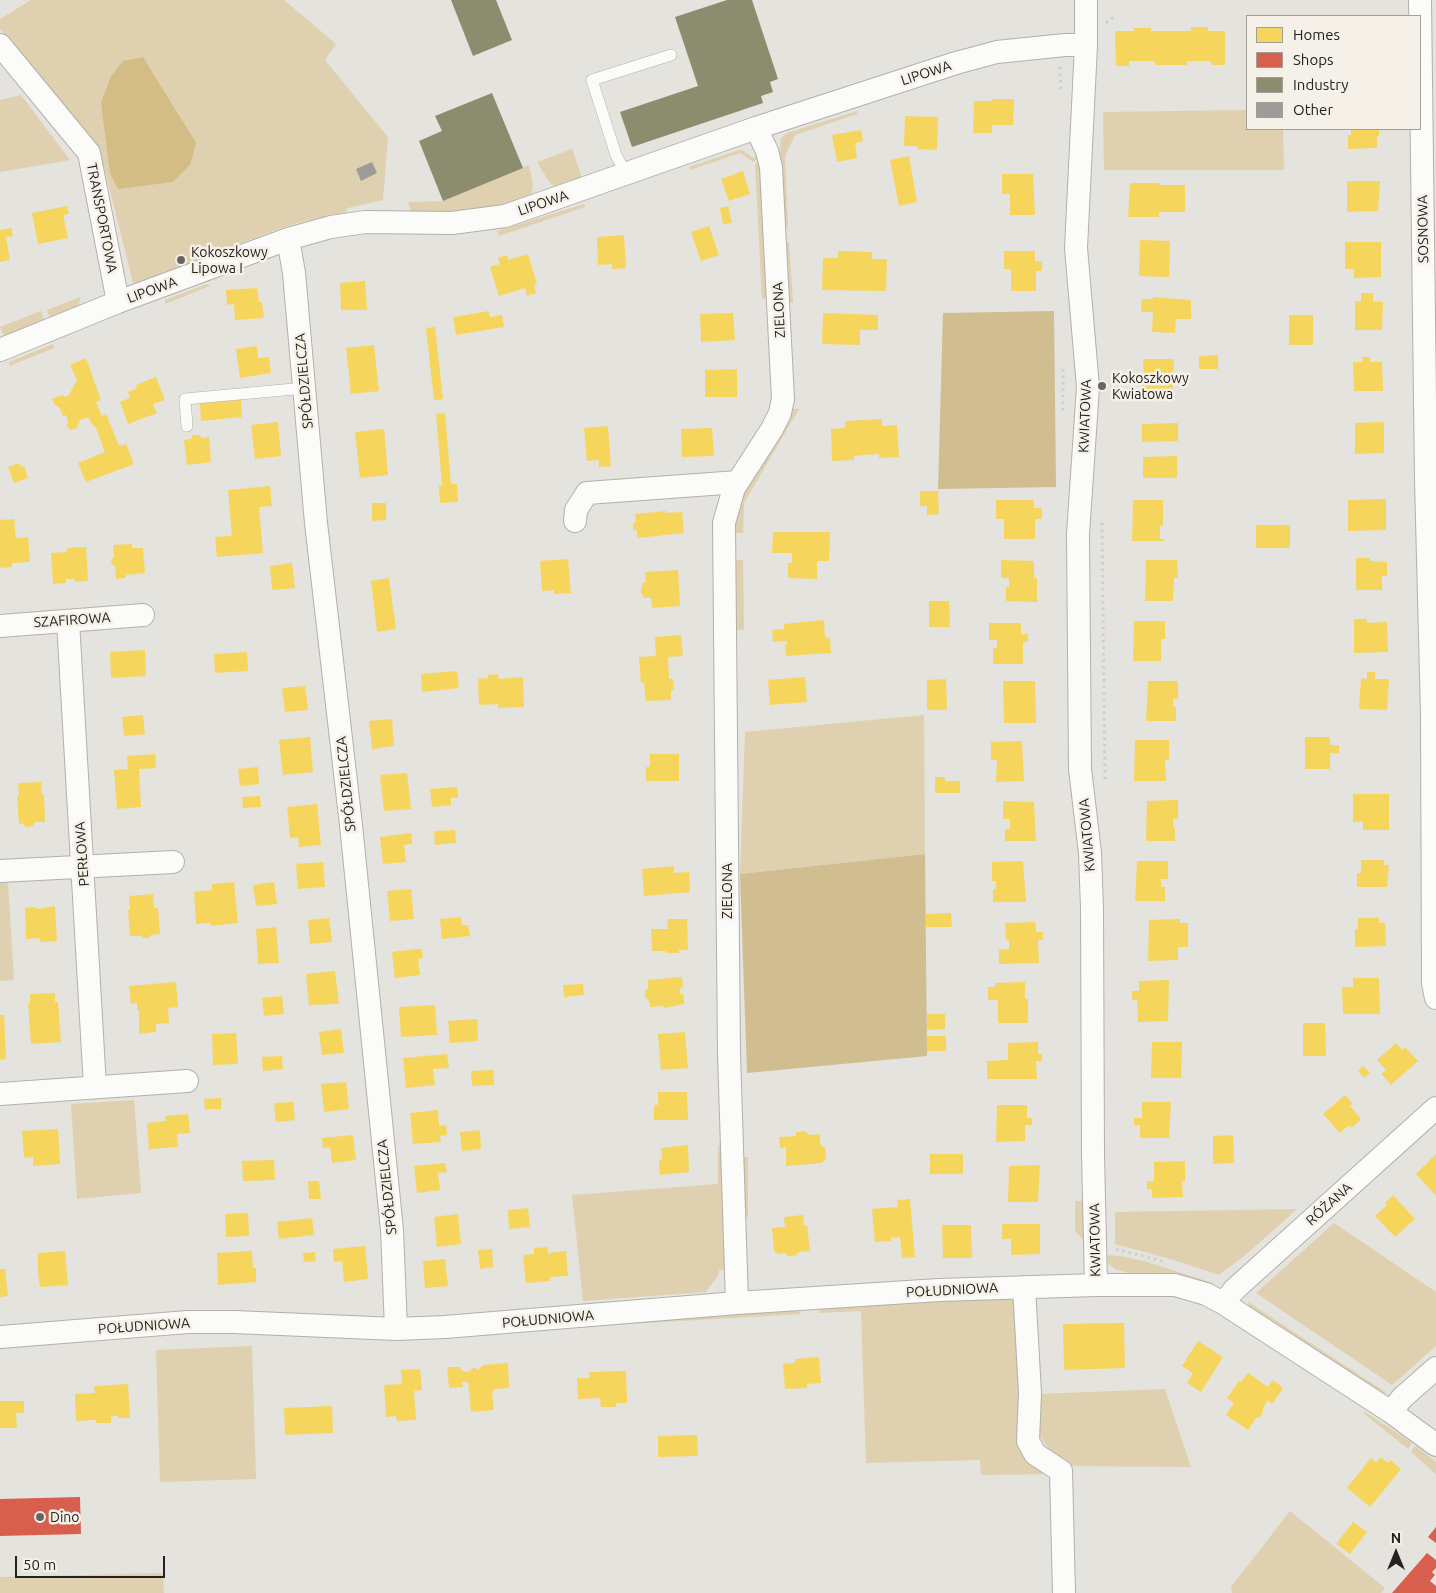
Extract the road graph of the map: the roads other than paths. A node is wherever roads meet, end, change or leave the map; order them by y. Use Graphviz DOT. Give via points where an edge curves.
graph roads {
  1 [pos="1086,0"];
  2 [pos="1420,0"];
  3 [pos="1420,15"];
  4 [pos="0,44"];
  5 [pos="1421,44"];
  6 [pos="1086,46"];
  7 [pos="671,55"];
  8 [pos="756,128"];
  9 [pos="626,174"];
  10 [pos="288,239"];
  11 [pos="118,302"];
  12 [pos="0,350"];
  13 [pos="305,388"];
  14 [pos="187,426"];
  15 [pos="1431,480"];
  16 [pos="738,482"];
  17 [pos="575,521"];
  18 [pos="143,615"];
  19 [pos="68,621"];
  20 [pos="0,626"];
  21 [pos="1434,715"];
  22 [pos="172,862"];
  23 [pos="83,866"];
  24 [pos="0,871"];
  25 [pos="1436,998"];
  26 [pos="187,1081"];
  27 [pos="95,1087"];
  28 [pos="0,1094"];
  29 [pos="1436,1108"];
  30 [pos="1096,1285"];
  31 [pos="1024,1287"];
  32 [pos="737,1303"];
  33 [pos="1223,1303"];
  34 [pos="396,1329"];
  35 [pos="0,1338"];
  36 [pos="1436,1368"];
  37 [pos="1391,1412"];
  38 [pos="1436,1444"];
  39 [pos="1064,1593"];
  1 -- 6 [label="street, KWIATOWA"];
  2 -- 3 [label="street, SOSNOWA"];
  4 -- 11 [label="street, TRANSPORTOWA" via="89,153"];
  5 -- 15 [label="street, SOSNOWA"];
  6 -- 8 [label="street, LIPOWA" via="989,54"];
  6 -- 30 [label="street, KWIATOWA" via="1076,248 1088,387 1078,534 1080,769 1090,853 1092,908"];
  7 -- 9 [label="lane" via="592,80 616,155"];
  8 -- 9 [label="street, LIPOWA"];
  8 -- 16 [label="street, ZIELONA" via="771,168 783,399 772,429"];
  9 -- 10 [label="street, LIPOWA" via="505,216 452,223 362,222"];
  10 -- 11 [label="street, LIPOWA"];
  10 -- 13 [label="street, SPÓŁDZIELCZA"];
  11 -- 12 [label="street, LIPOWA"];
  13 -- 14 [label="lane" via="185,399"];
  13 -- 34 [label="street, SPÓŁDZIELCZA" via="316,523 392,1230"];
  15 -- 21 [label="street, SOSNOWA"];
  16 -- 17 [label="street" via="587,493 576,510"];
  16 -- 32 [label="street, ZIELONA" via="724,523 729,1054"];
  18 -- 19 [label="street, SZAFIROWA"];
  19 -- 20 [label="street, SZAFIROWA"];
  19 -- 23 [label="street, PERŁOWA"];
  21 -- 25 [label="street, SOSNOWA" via="1433,983"];
  22 -- 23 [label="street"];
  23 -- 24 [label="street"];
  23 -- 27 [label="street, PERŁOWA"];
  26 -- 27 [label="street"];
  27 -- 28 [label="street"];
  29 -- 33 [label="street, RÓŻANA"];
  30 -- 31 [label="street, POŁUDNIOWA"];
  30 -- 33 [label="street, KWIATOWA" via="1175,1285"];
  31 -- 32 [label="street, POŁUDNIOWA"];
  31 -- 39 [label="street" via="1030,1393 1028,1441 1035,1454 1061,1471"];
  32 -- 34 [label="street, POŁUDNIOWA"];
  33 -- 37 [label="street, KWIATOWA"];
  34 -- 35 [label="street, POŁUDNIOWA" via="188,1322"];
  36 -- 37 [label="street"];
  37 -- 38 [label="street, KWIATOWA"];
}
